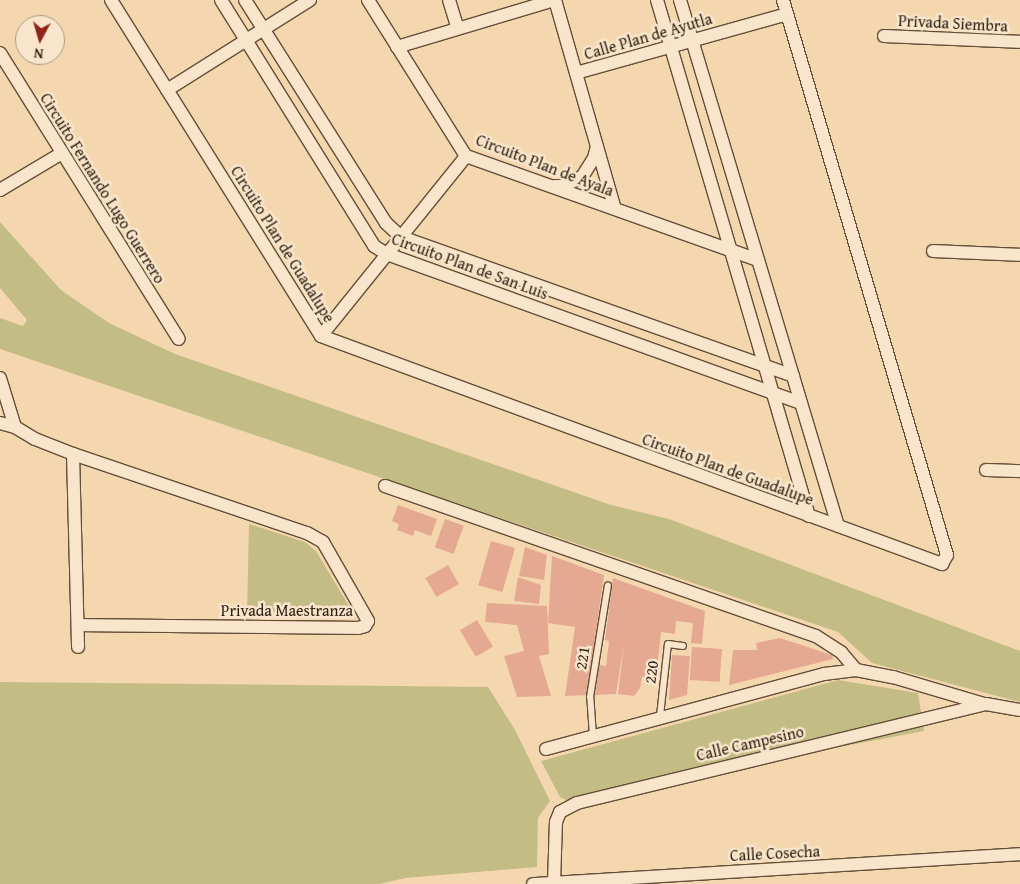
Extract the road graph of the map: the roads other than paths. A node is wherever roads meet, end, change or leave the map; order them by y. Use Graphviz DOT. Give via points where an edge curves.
graph roads {
  1 [pos="111,0"];
  2 [pos="221,0"];
  3 [pos="245,0"];
  4 [pos="310,0"];
  5 [pos="368,0"];
  6 [pos="449,0"];
  7 [pos="555,0"];
  8 [pos="658,0"];
  9 [pos="680,0"];
  10 [pos="783,0"];
  11 [pos="787,14"];
  12 [pos="457,27"];
  13 [pos="263,30"];
  14 [pos="884,36"];
  15 [pos="692,40"];
  16 [pos="245,41"];
  17 [pos="1020,42"];
  18 [pos="397,46"];
  19 [pos="671,46"];
  20 [pos="0,53"];
  21 [pos="576,73"];
  22 [pos="167,90"];
  23 [pos="597,146"];
  24 [pos="62,153"];
  25 [pos="466,156"];
  26 [pos="550,186"];
  27 [pos="0,190"];
  28 [pos="615,209"];
  29 [pos="400,237"];
  30 [pos="730,250"];
  31 [pos="933,251"];
  32 [pos="387,254"];
  33 [pos="1020,255"];
  34 [pos="758,260"];
  35 [pos="320,336"];
  36 [pos="179,339"];
  37 [pos="765,366"];
  38 [pos="793,376"];
  39 [pos="0,378"];
  40 [pos="772,391"];
  41 [pos="801,403"];
  42 [pos="9,409"];
  43 [pos="0,422"];
  44 [pos="15,427"];
  45 [pos="73,454"];
  46 [pos="986,470"];
  47 [pos="1020,471"];
  48 [pos="385,486"];
  49 [pos="809,516"];
  50 [pos="838,526"];
  51 [pos="608,585"];
  52 [pos="78,625"];
  53 [pos="682,646"];
  54 [pos="78,647"];
  55 [pos="856,670"];
  56 [pos="986,704"];
  57 [pos="1020,710"];
  58 [pos="660,716"];
  59 [pos="593,736"];
  60 [pos="546,749"];
  61 [pos="1020,854"];
  62 [pos="554,883"];
  63 [pos="532,884"];
  1 -- 22 [label="street, Circuito Plan de Guadalupe"];
  2 -- 16 [label="street, Circuito Plan de San Luis"];
  3 -- 13 [label="street, Circuito Plan de San Luis"];
  4 -- 13 [label="street"];
  5 -- 18 [label="street, Circuito Plan de Ayala"];
  6 -- 12 [label="street"];
  7 -- 12 [label="street"];
  7 -- 21 [label="street, Circuito Plan de Ayala"];
  8 -- 19 [label="street"];
  9 -- 15 [label="street"];
  10 -- 11 [label="street, Circuito Plan de Guadalupe"];
  11 -- 15 [label="street, Calle Plan de Ayutla"];
  11 -- 50 [label="street, Circuito Plan de Guadalupe" via="946,559 942,564 935,563"];
  12 -- 18 [label="street"];
  13 -- 16 [label="street"];
  13 -- 29 [label="street, Circuito Plan de San Luis" via="386,223"];
  14 -- 17 [label="street, Privada Siembra"];
  15 -- 19 [label="street, Calle Plan de Ayutla"];
  15 -- 34 [label="street"];
  16 -- 22 [label="street"];
  16 -- 32 [label="street, Circuito Plan de San Luis" via="374,246"];
  18 -- 25 [label="street, Circuito Plan de Ayala"];
  19 -- 21 [label="street, Calle Plan de Ayutla"];
  19 -- 30 [label="street"];
  20 -- 24 [label="street, Circuito Fernando Lugo Guerrero"];
  21 -- 23 [label="street, Circuito Plan de Ayala"];
  22 -- 35 [label="street, Circuito Plan de Guadalupe"];
  23 -- 26 [label="street" via="594,158 582,177 564,186"];
  23 -- 28 [label="street, Circuito Plan de Ayala"];
  24 -- 27 [label="street"];
  24 -- 36 [label="street, Circuito Fernando Lugo Guerrero"];
  25 -- 26 [label="street, Circuito Plan de Ayala"];
  25 -- 29 [label="street"];
  26 -- 28 [label="street, Circuito Plan de Ayala"];
  28 -- 30 [label="street, Circuito Plan de Ayala"];
  29 -- 32 [label="street"];
  29 -- 37 [label="street, Circuito Plan de San Luis"];
  30 -- 34 [label="street, Circuito Plan de Ayala"];
  30 -- 37 [label="street"];
  31 -- 33 [label="street"];
  32 -- 35 [label="street"];
  32 -- 40 [label="street, Circuito Plan de San Luis"];
  34 -- 38 [label="street"];
  35 -- 49 [label="street, Circuito Plan de Guadalupe"];
  37 -- 38 [label="street, Circuito Plan de San Luis"];
  37 -- 40 [label="street"];
  38 -- 41 [label="street"];
  39 -- 42 [label="street"];
  40 -- 41 [label="street, Circuito Plan de San Luis"];
  40 -- 49 [label="street"];
  41 -- 50 [label="street"];
  42 -- 43 [label="street"];
  42 -- 44 [label="street"];
  43 -- 44 [label="street, Privada Maestranza"];
  44 -- 45 [label="street, Privada Maestranza"];
  45 -- 52 [label="street"];
  45 -- 52 [label="street, Privada Maestranza" via="306,533 323,542 368,620 365,626 358,628"];
  46 -- 47 [label="street"];
  48 -- 55 [label="street" via="816,636 841,652"];
  49 -- 50 [label="street, Circuito Plan de Guadalupe"];
  51 -- 59 [label="lane, 221" via="590,697"];
  52 -- 54 [label="street"];
  53 -- 58 [label="lane, 220" via="668,644"];
  55 -- 56 [label="street" via="894,676"];
  55 -- 58 [label="street" via="824,674"];
  56 -- 57 [label="street, Calle Campesino"];
  56 -- 62 [label="street, Calle Campesino" via="577,803 560,812 556,822"];
  58 -- 59 [label="street"];
  59 -- 60 [label="street"];
  61 -- 62 [label="street, Calle Cosecha"];
  62 -- 63 [label="street, Calle Cosecha"];
}
